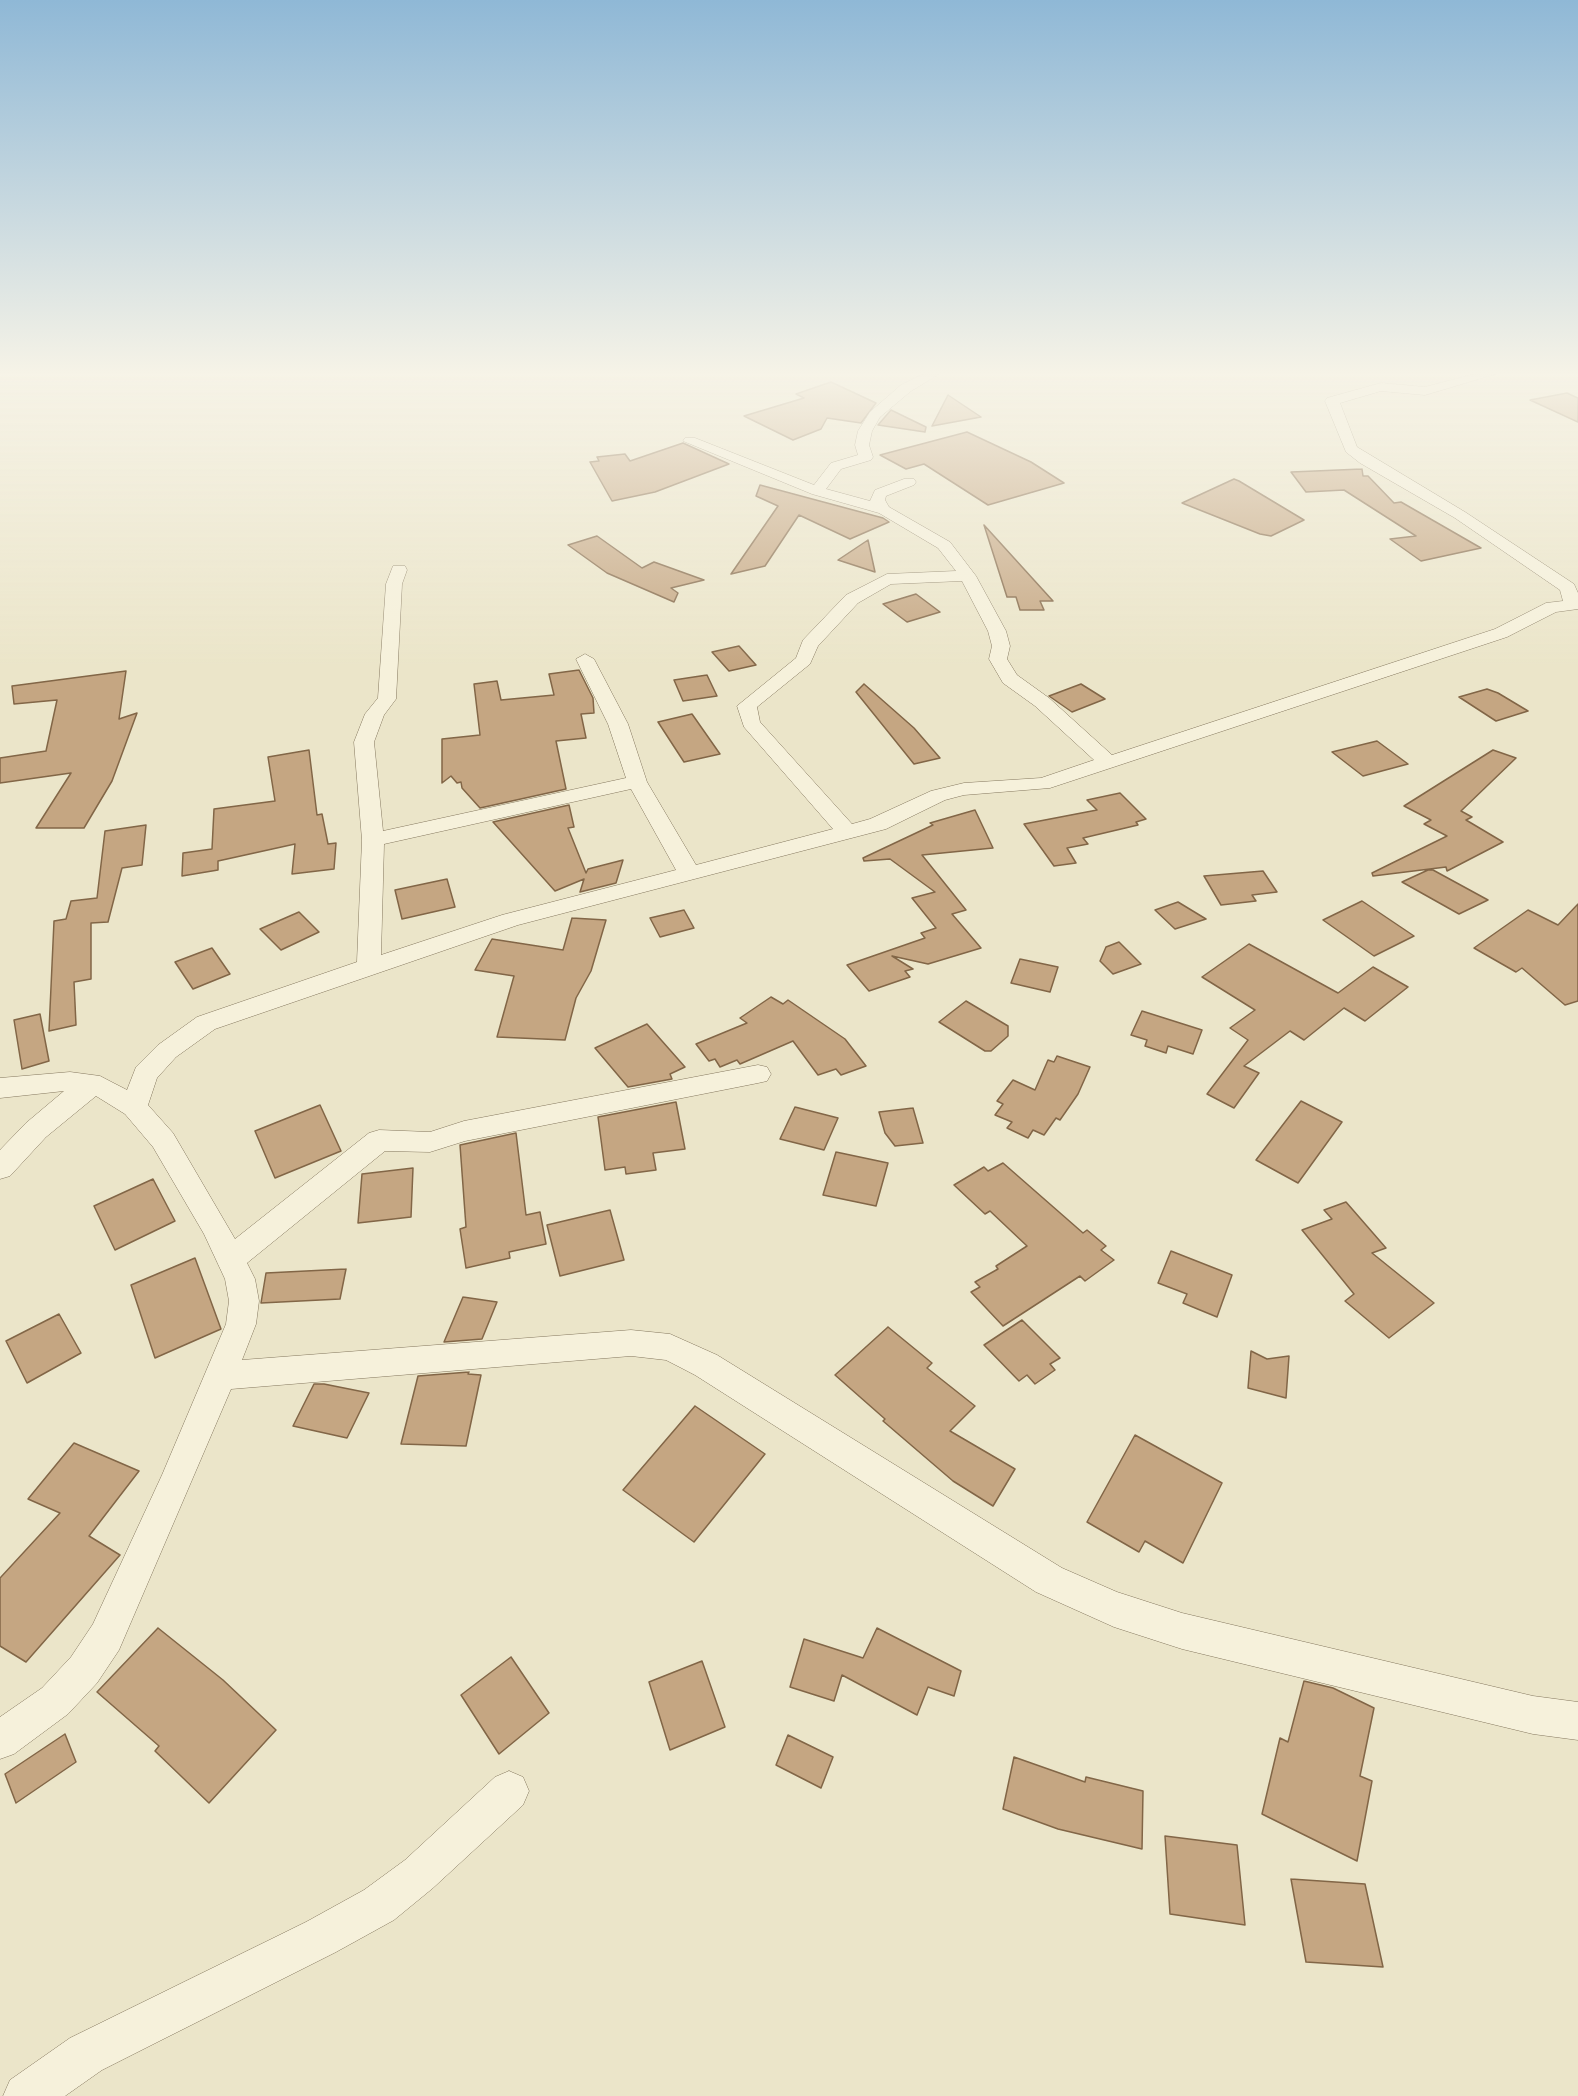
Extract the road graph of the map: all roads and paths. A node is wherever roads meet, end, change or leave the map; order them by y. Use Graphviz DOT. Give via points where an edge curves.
graph roads {
  1 [pos="766,471"];
  2 [pos="832,471"];
  3 [pos="1384,471"];
  4 [pos="909,482"];
  5 [pos="817,491"];
  6 [pos="884,510"];
  7 [pos="399,570"];
  8 [pos="968,576"];
  9 [pos="1575,604"];
  10 [pos="585,659"];
  11 [pos="1109,763"];
  12 [pos="637,782"];
  13 [pos="847,832"];
  14 [pos="373,840"];
  15 [pos="690,874"];
  16 [pos="369,967"];
  17 [pos="758,1074"];
  18 [pos="91,1083"];
  19 [pos="0,1088"];
  20 [pos="134,1107"];
  21 [pos="0,1168"];
  22 [pos="230,1260"];
  23 [pos="220,1376"];
  24 [pos="1578,1721"];
  25 [pos="0,1740"];
  26 [pos="509,1791"];
  27 [pos="26,2096"];
  1 -- 5 [label="street"];
  2 -- 5 [label="street"];
  3 -- 9 [label="street" via="1460,515 1568,588"];
  4 -- 6 [label="street" via="880,493 877,500"];
  5 -- 6 [label="street"];
  6 -- 8 [label="street" via="944,545"];
  7 -- 14 [label="street" via="394,584 387,699 375,714 364,742"];
  8 -- 11 [label="street" via="997,631 1001,646 998,659 1010,679 1042,702"];
  8 -- 13 [label="street" via="886,579 852,598 809,644 804,660 747,706 751,723"];
  9 -- 11 [label="street" via="1542,611 1501,633"];
  10 -- 12 [label="street" via="618,724"];
  11 -- 13 [label="street" via="1043,784 964,789 938,795 878,824"];
  12 -- 14 [label="street"];
  12 -- 15 [label="street"];
  13 -- 15 [label="street"];
  14 -- 16 [label="street"];
  15 -- 16 [label="street" via="510,920"];
  16 -- 20 [label="street" via="240,1010 187,1034 145,1074"];
  17 -- 22 [label="street" via="464,1131 430,1142 379,1140"];
  18 -- 19 [label="street" via="70,1081"];
  18 -- 20 [label="street"];
  18 -- 21 [label="street" via="36,1130"];
  20 -- 22 [label="street" via="163,1140"];
  22 -- 23 [label="street" via="240,1279 244,1301 241,1324"];
  23 -- 24 [label="street" via="631,1344 670,1347 706,1365 1049,1580 1114,1609 1182,1631 1533,1715"];
  23 -- 25 [label="street" via="106,1637 84,1670 55,1701"];
  26 -- 27 [label="street" via="419,1874 379,1905 86,2054"];
}
